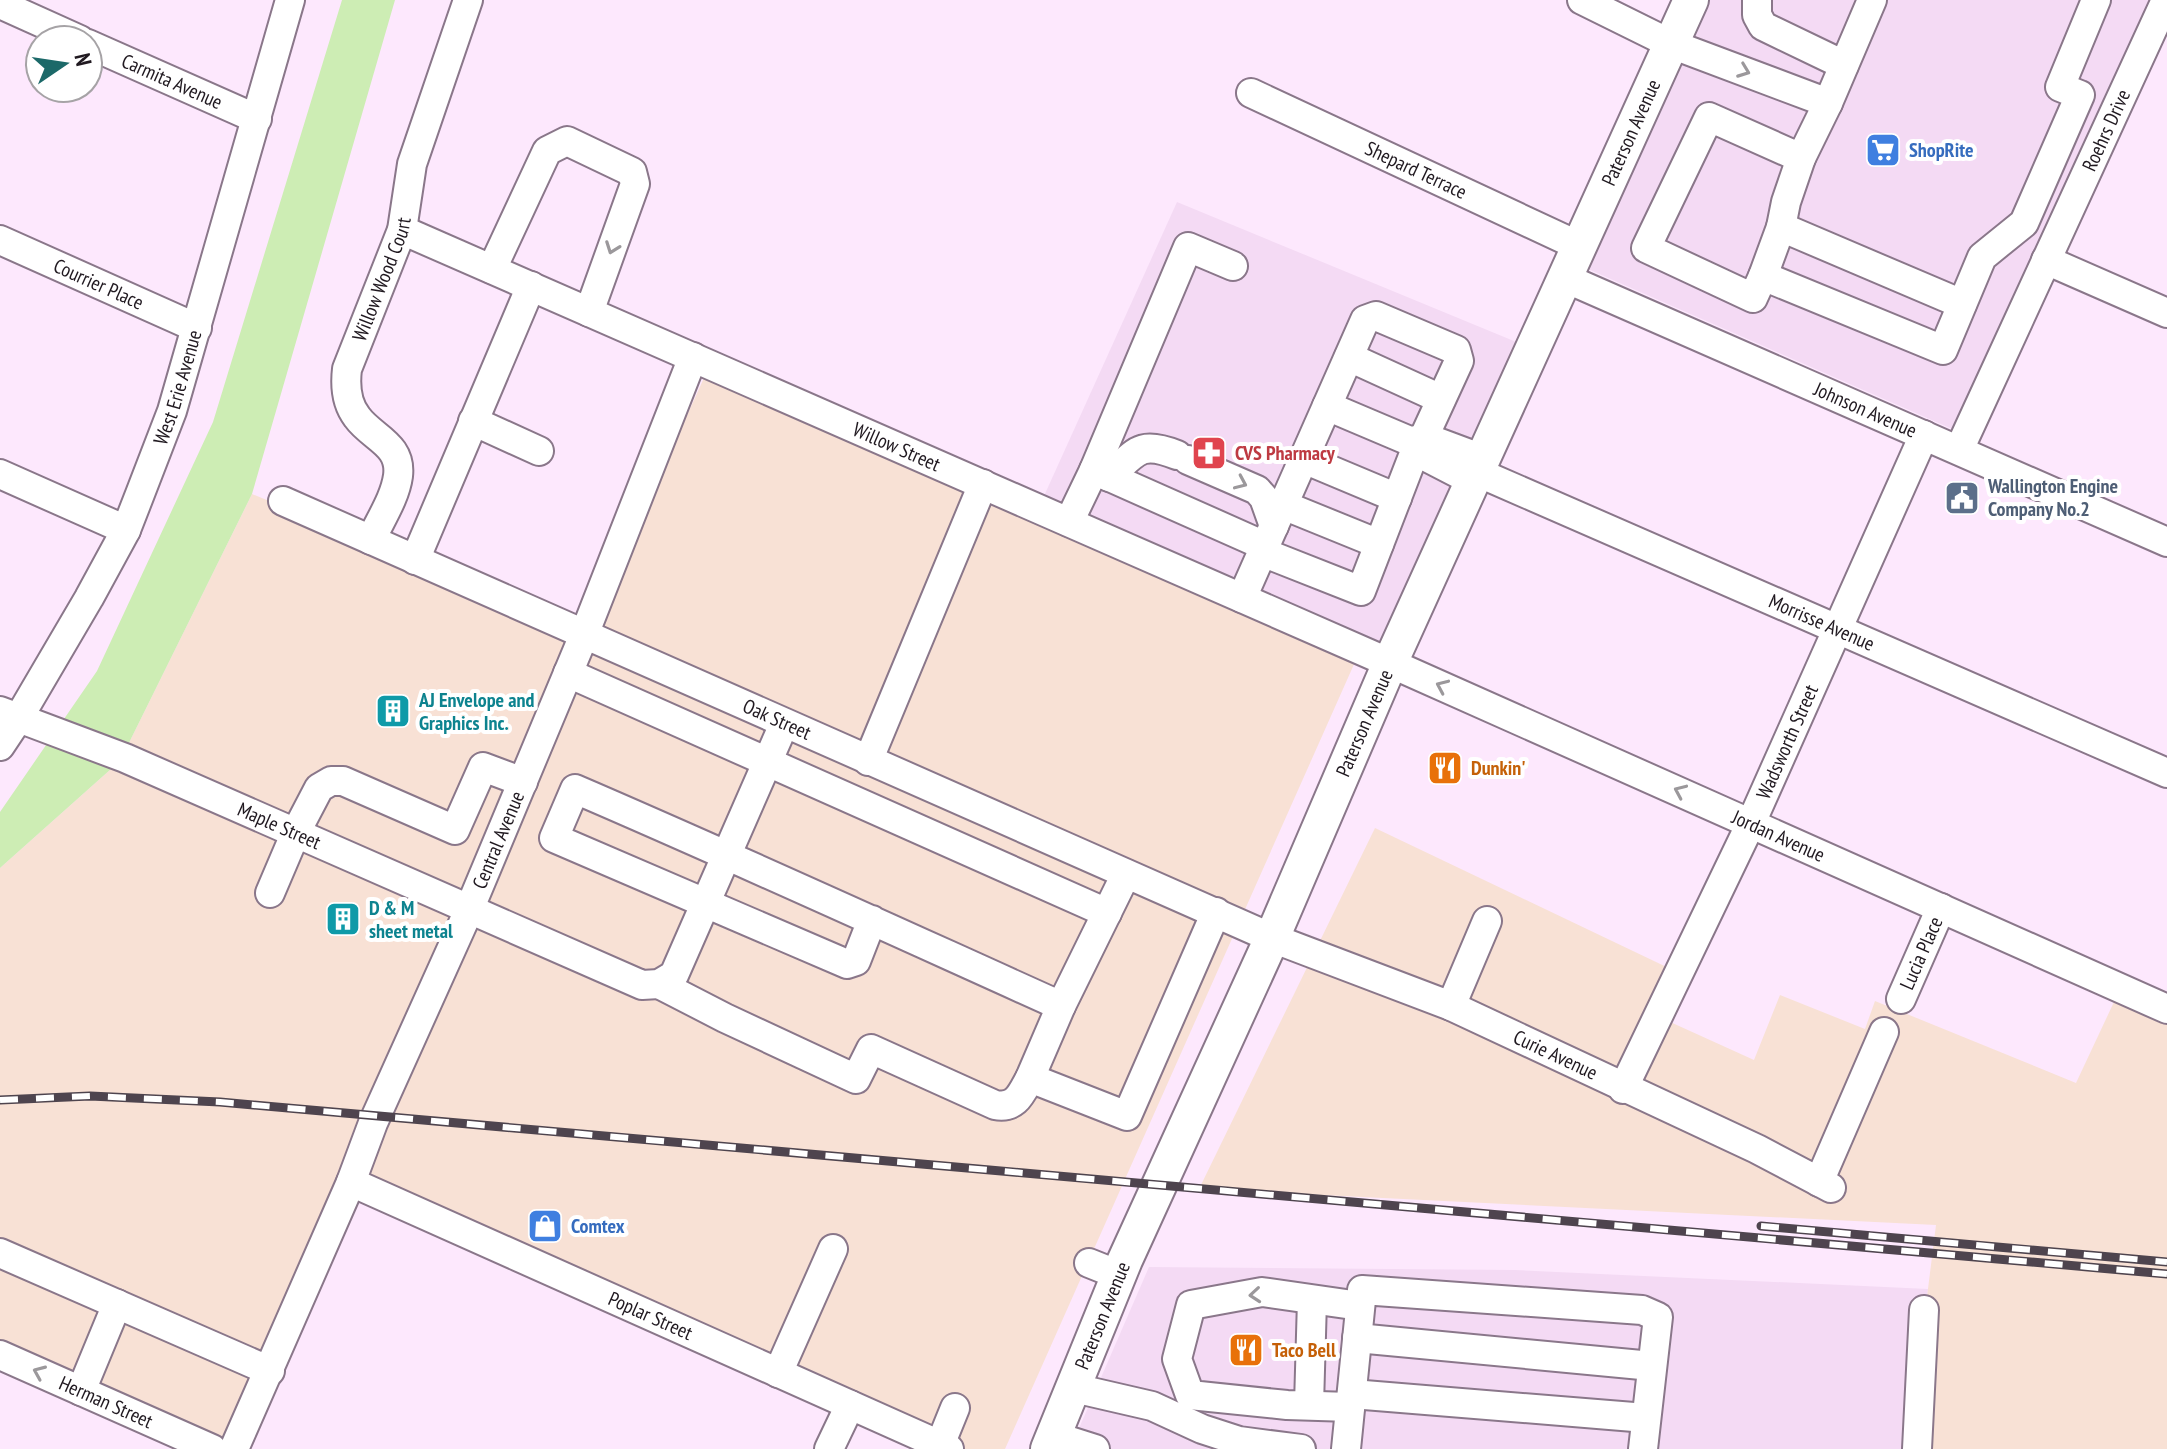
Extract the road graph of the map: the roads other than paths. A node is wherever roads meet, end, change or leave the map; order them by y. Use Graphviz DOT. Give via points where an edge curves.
graph roads {
  1 [pos="290,0"];
  2 [pos="468,0"];
  3 [pos="1582,0"];
  4 [pos="1691,0"];
  5 [pos="1757,0"];
  6 [pos="1872,0"];
  7 [pos="2096,0"];
  8 [pos="2166,0"];
  9 [pos="0,4"];
  10 [pos="44,24"];
  11 [pos="1671,44"];
  12 [pos="104,51"];
  13 [pos="1844,65"];
  14 [pos="1251,93"];
  15 [pos="1828,103"];
  16 [pos="257,119"];
  17 [pos="1801,158"];
  18 [pos="1781,227"];
  19 [pos="402,230"];
  20 [pos="0,240"];
  21 [pos="1579,246"];
  22 [pos="2046,260"];
  23 [pos="1233,266"];
  24 [pos="492,269"];
  25 [pos="1763,276"];
  26 [pos="1565,278"];
  27 [pos="531,286"];
  28 [pos="1962,304"];
  29 [pos="589,312"];
  30 [pos="2167,313"];
  31 [pos="197,328"];
  32 [pos="693,357"];
  33 [pos="1349,357"];
  34 [pos="1441,399"];
  35 [pos="1327,406"];
  36 [pos="473,421"];
  37 [pos="1924,435"];
  38 [pos="1417,443"];
  39 [pos="1959,450"];
  40 [pos="539,451"];
  41 [pos="1304,459"];
  42 [pos="1477,471"];
  43 [pos="0,474"];
  44 [pos="1102,474"];
  45 [pos="983,484"];
  46 [pos="1397,498"];
  47 [pos="283,501"];
  48 [pos="1069,522"];
  49 [pos="126,530"];
  50 [pos="1271,532"];
  51 [pos="371,540"];
  52 [pos="2167,542"];
  53 [pos="1379,544"];
  54 [pos="415,560"];
  55 [pos="1242,598"];
  56 [pos="1837,628"];
  57 [pos="584,635"];
  58 [pos="1390,663"];
  59 [pos="568,673"];
  60 [pos="9,715"];
  61 [pos="784,724"];
  62 [pos="0,746"];
  63 [pos="868,761"];
  64 [pos="767,762"];
  65 [pos="2167,773"];
  66 [pos="523,782"];
  67 [pos="1751,823"];
  68 [pos="296,832"];
  69 [pos="727,855"];
  70 [pos="1126,874"];
  71 [pos="270,893"];
  72 [pos="705,904"];
  73 [pos="1941,908"];
  74 [pos="469,910"];
  75 [pos="1216,912"];
  76 [pos="1107,913"];
  77 [pos="872,920"];
  78 [pos="1487,921"];
  79 [pos="1272,938"];
  80 [pos="659,984"];
  81 [pos="1901,999"];
  82 [pos="1061,1006"];
  83 [pos="1451,1006"];
  84 [pos="2167,1009"];
  85 [pos="1884,1032"];
  86 [pos="1030,1078"];
  87 [pos="1623,1089"];
  88 [pos="351,1182"];
  89 [pos="833,1249"];
  90 [pos="0,1253"];
  91 [pos="1312,1300"];
  92 [pos="117,1304"];
  93 [pos="1360,1306"];
  94 [pos="1924,1310"];
  95 [pos="1357,1338"];
  96 [pos="0,1355"];
  97 [pos="1652,1366"];
  98 [pos="270,1371"];
  99 [pos="778,1373"];
  100 [pos="1074,1388"];
  101 [pos="81,1391"];
  102 [pos="1351,1400"];
  103 [pos="850,1405"];
  104 [pos="1309,1405"];
  105 [pos="955,1408"];
  106 [pos="1646,1418"];
  107 [pos="1051,1442"];
  108 [pos="944,1447"];
  109 [pos="212,1449"];
  110 [pos="234,1449"];
  111 [pos="829,1449"];
  112 [pos="1095,1449"];
  113 [pos="1301,1449"];
  114 [pos="1346,1449"];
  115 [pos="1643,1449"];
  116 [pos="1917,1449"];
  1 -- 16 [label="street, West Erie Avenue"];
  2 -- 19 [label="street, Willow Wood Court" via="412,164"];
  3 -- 11 [label="street"];
  4 -- 11 [label="main road, Paterson Avenue"];
  5 -- 13 [label="street" via="1763,26"];
  6 -- 13 [label="street"];
  7 -- 28 [label="street" via="2060,87 2080,95 2024,223 1982,257"];
  8 -- 22 [label="street, Roehrs Drive"];
  9 -- 10 [label="street"];
  11 -- 15 [label="street, one-way"];
  11 -- 21 [label="main road, Paterson Avenue"];
  12 -- 16 [label="street, Carmita Avenue"];
  13 -- 15 [label="street"];
  14 -- 21 [label="street, Shepard Terrace"];
  15 -- 17 [label="street"];
  16 -- 31 [label="street, West Erie Avenue"];
  17 -- 18 [label="street"];
  17 -- 25 [label="street" via="1709,117 1646,248 1753,298"];
  18 -- 25 [label="street"];
  18 -- 28 [label="street"];
  19 -- 24 [label="street, Willow Street"];
  19 -- 51 [label="street, Willow Wood Court" via="345,386 357,418 393,450 398,462 395,487"];
  20 -- 31 [label="street, Courrier Place"];
  21 -- 26 [label="main road, Paterson Avenue"];
  22 -- 30 [label="street"];
  22 -- 39 [label="street, Roehrs Drive"];
  23 -- 44 [label="street" via="1188,247"];
  24 -- 27 [label="street, Willow Street"];
  24 -- 29 [label="street, one-way" via="547,151 567,141 632,172 635,184"];
  25 -- 28 [label="street" via="1943,350"];
  26 -- 37 [label="street, Johnson Avenue"];
  26 -- 42 [label="main road, Paterson Avenue"];
  27 -- 29 [label="street, Willow Street"];
  27 -- 36 [label="street"];
  29 -- 32 [label="street, Willow Street"];
  31 -- 49 [label="street, West Erie Avenue"];
  32 -- 45 [label="street, Willow Street"];
  32 -- 57 [label="street, Central Avenue"];
  33 -- 34 [label="street"];
  33 -- 34 [label="street" via="1365,320 1376,316 1456,350 1459,361"];
  33 -- 35 [label="street"];
  34 -- 38 [label="street"];
  35 -- 38 [label="street, Morrisse Avenue"];
  35 -- 41 [label="street"];
  36 -- 40 [label="street"];
  36 -- 54 [label="street"];
  37 -- 39 [label="street, Johnson Avenue"];
  37 -- 56 [label="street, Wadsworth Street"];
  38 -- 42 [label="street, Morrisse Avenue"];
  38 -- 46 [label="street"];
  39 -- 52 [label="street, Johnson Avenue"];
  41 -- 46 [label="street"];
  41 -- 50 [label="street"];
  42 -- 56 [label="street, Morrisse Avenue"];
  42 -- 58 [label="main road, Paterson Avenue"];
  43 -- 49 [label="street"];
  44 -- 48 [label="street"];
  44 -- 50 [label="street"];
  44 -- 50 [label="street, one-way" via="1136,451 1158,447 1257,490 1264,498"];
  45 -- 48 [label="street, Willow Street"];
  45 -- 63 [label="street"];
  46 -- 53 [label="street"];
  47 -- 51 [label="street, Oak Street"];
  48 -- 55 [label="street, Willow Street"];
  49 -- 60 [label="street, West Erie Avenue"];
  50 -- 53 [label="street"];
  50 -- 53 [label="street" via="1361,591"];
  50 -- 55 [label="street"];
  51 -- 54 [label="street, Oak Street"];
  54 -- 57 [label="street, Oak Street"];
  55 -- 58 [label="street, Willow Street"];
  56 -- 65 [label="street, Morrisse Avenue"];
  56 -- 67 [label="street, Wadsworth Street"];
  57 -- 59 [label="street, Central Avenue"];
  57 -- 61 [label="street, Oak Street"];
  67 -- 58 [label="street, Jordan Avenue, one-way"];
  58 -- 79 [label="main road, Paterson Avenue"];
  59 -- 64 [label="street"];
  59 -- 66 [label="street, Central Avenue"];
  60 -- 62 [label="street, West Erie Avenue"];
  60 -- 68 [label="street, Maple Street"];
  61 -- 63 [label="street, Oak Street"];
  61 -- 64 [label="street"];
  63 -- 70 [label="street, Oak Street"];
  64 -- 69 [label="street"];
  64 -- 76 [label="street"];
  66 -- 68 [label="street" via="483,767 455,830 343,781 331,781 319,788"];
  66 -- 74 [label="street, Central Avenue"];
  67 -- 73 [label="street, Jordan Avenue"];
  67 -- 87 [label="street, Wadsworth Street"];
  68 -- 71 [label="street"];
  68 -- 74 [label="street, Maple Street"];
  69 -- 72 [label="street"];
  69 -- 72 [label="street" via="575,789 554,838"];
  69 -- 77 [label="street"];
  70 -- 75 [label="street, Oak Street"];
  70 -- 76 [label="street"];
  72 -- 77 [label="street" via="847,964 856,961"];
  72 -- 80 [label="street" via="674,975"];
  73 -- 81 [label="street, Lucia Place"];
  73 -- 84 [label="street, Jordan Avenue"];
  74 -- 80 [label="street, Maple Street" via="642,985"];
  74 -- 88 [label="street, Central Avenue"];
  75 -- 79 [label="street, Oak Street"];
  75 -- 86 [label="street" via="1127,1116"];
  76 -- 82 [label="street"];
  77 -- 82 [label="street"];
  78 -- 83 [label="street"];
  79 -- 83 [label="street, Curie Avenue"];
  79 -- 100 [label="main road, Paterson Avenue" via="1104,1269"];
  80 -- 86 [label="street, Maple Street" via="856,1079 871,1049 1005,1107 1016,1102"];
  82 -- 86 [label="street"];
  83 -- 87 [label="street, Curie Avenue"];
  85 -- 87 [label="street, Curie Avenue" via="1825,1185"];
  88 -- 98 [label="street, Central Avenue"];
  88 -- 99 [label="street, Poplar Street"];
  89 -- 99 [label="street"];
  90 -- 92 [label="street"];
  91 -- 93 [label="street"];
  91 -- 104 [label="street"];
  91 -- 104 [label="street, one-way" via="1262,1292 1191,1305 1177,1359 1190,1395"];
  92 -- 98 [label="street"];
  92 -- 101 [label="street"];
  93 -- 95 [label="street"];
  93 -- 97 [label="street" via="1362,1290 1642,1310 1658,1317"];
  94 -- 116 [label="street"];
  95 -- 97 [label="street"];
  95 -- 102 [label="street"];
  101 -- 96 [label="street, Herman Street, one-way"];
  97 -- 106 [label="street"];
  98 -- 110 [label="street, Central Avenue"];
  99 -- 103 [label="street, Poplar Street"];
  100 -- 107 [label="main road, Paterson Avenue"];
  100 -- 113 [label="street" via="1152,1406 1239,1441"];
  101 -- 109 [label="street, Herman Street"];
  102 -- 104 [label="street"];
  102 -- 106 [label="street"];
  102 -- 114 [label="street"];
  103 -- 108 [label="street, Poplar Street"];
  103 -- 111 [label="street"];
  105 -- 108 [label="street"];
  106 -- 115 [label="street"];
  107 -- 112 [label="street"];
}
